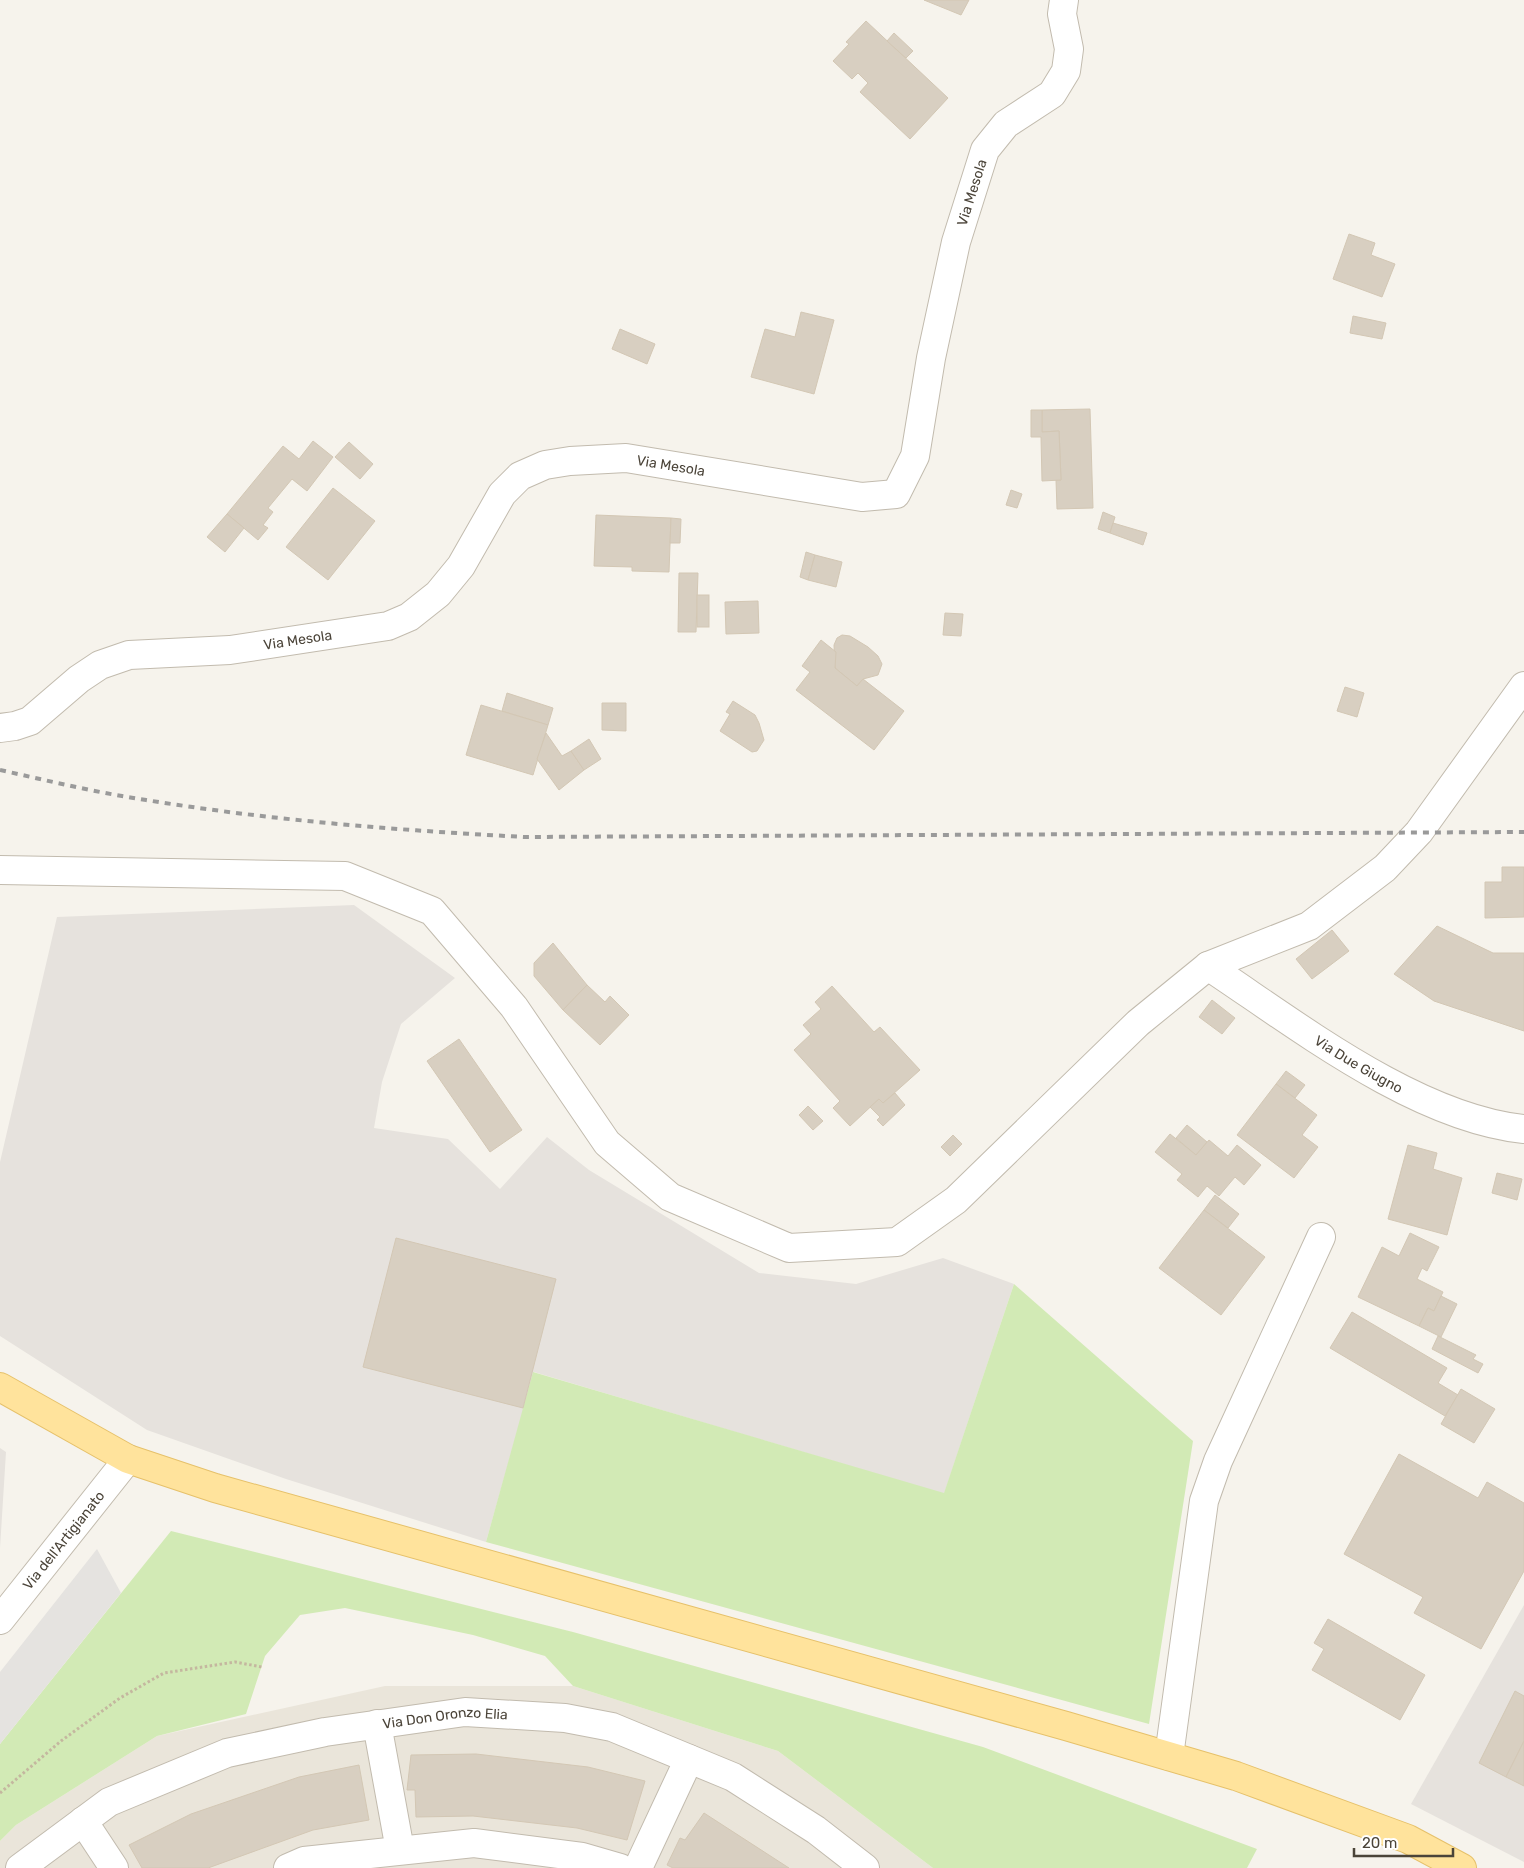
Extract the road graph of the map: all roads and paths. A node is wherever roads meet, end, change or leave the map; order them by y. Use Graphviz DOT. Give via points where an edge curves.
graph roads {
  1 [pos="1064,0"];
  2 [pos="1524,686"];
  3 [pos="0,728"];
  4 [pos="0,870"];
  5 [pos="1208,966"];
  6 [pos="1524,1129"];
  7 [pos="1321,1237"];
  8 [pos="0,1387"];
  9 [pos="128,1460"];
  10 [pos="0,1620"];
  11 [pos="262,1668"];
  12 [pos="377,1724"];
  13 [pos="1169,1756"];
  14 [pos="689,1759"];
  15 [pos="0,1793"];
  16 [pos="83,1821"];
  17 [pos="400,1850"];
  18 [pos="556,1861"];
  19 [pos="20,1868"];
  20 [pos="114,1868"];
  21 [pos="288,1868"];
  22 [pos="620,1868"];
  23 [pos="638,1868"];
  24 [pos="865,1868"];
  25 [pos="1462,1868"];
  1 -- 3 [label="street, Via Mesola" via="1062,14 1070,49 1066,70 1052,94 1006,124 985,150 956,242 931,358 915,456 896,494 862,497 626,458 545,465 520,476 502,494 461,566 438,594 409,617 388,626 230,650 129,655 100,665 79,679 30,721"];
  2 -- 5 [label="street" via="1419,832 1385,868 1309,926"];
  4 -- 5 [label="street" via="345,876 432,911 514,1007 607,1143 670,1198 789,1248 897,1242 956,1200 1138,1023"];
  5 -- 6 [label="street, Via Due Giugno" via="1351,1061 1426,1101 1499,1127"];
  7 -- 13 [label="street" via="1218,1461 1204,1501"];
  8 -- 9 [label="main road"];
  9 -- 10 [label="street, Via dell'Artigianato"];
  9 -- 13 [label="main road" via="215,1488"];
  11 -- 15 [label="path" via="235,1662 164,1673 120,1698 61,1741"];
  12 -- 14 [label="street, Via Don Oronzo Elia" via="465,1712 565,1718 612,1727"];
  12 -- 16 [label="street, Via Don Oronzo Elia" via="227,1753 109,1802"];
  12 -- 17 [label="street"];
  13 -- 25 [label="main road" via="1236,1776 1408,1840"];
  14 -- 23 [label="street"];
  14 -- 24 [label="street, Via Don Oronzo Elia" via="733,1777 816,1830"];
  16 -- 19 [label="street, Via Don Oronzo Elia"];
  16 -- 20 [label="street"];
  17 -- 18 [label="street" via="474,1843"];
  17 -- 21 [label="street" via="304,1861"];
  18 -- 22 [label="street" via="582,1857"];
}
